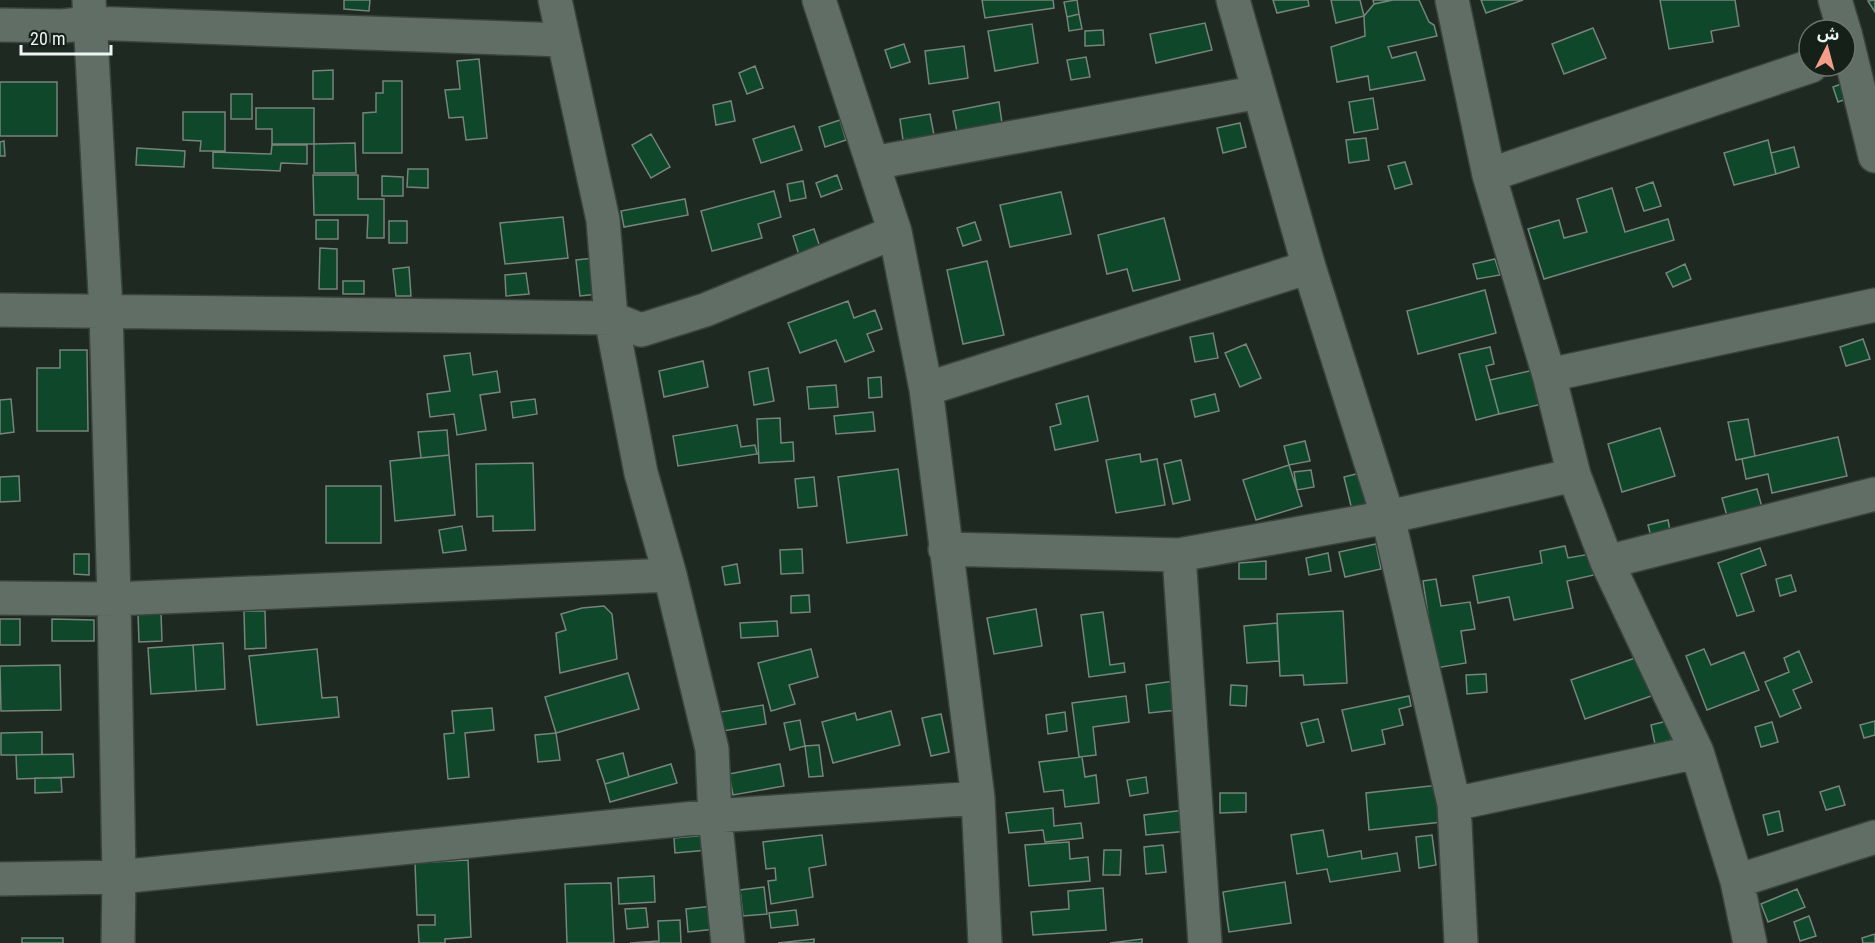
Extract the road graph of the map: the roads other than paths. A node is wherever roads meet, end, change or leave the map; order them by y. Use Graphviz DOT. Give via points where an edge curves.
graph roads {
  1 [pos="555,0"];
  2 [pos="819,0"];
  3 [pos="1233,0"];
  4 [pos="1452,0"];
  5 [pos="1835,0"];
  6 [pos="89,11"];
  7 [pos="1840,18"];
  8 [pos="0,25"];
  9 [pos="562,40"];
  10 [pos="1797,71"];
  11 [pos="1855,78"];
  12 [pos="1258,92"];
  13 [pos="1875,156"];
  14 [pos="873,163"];
  15 [pos="1489,174"];
  16 [pos="895,232"];
  17 [pos="1309,267"];
  18 [pos="1875,305"];
  19 [pos="0,310"];
  20 [pos="106,311"];
  21 [pos="611,318"];
  22 [pos="1550,375"];
  23 [pos="926,389"];
  24 [pos="1574,475"];
  25 [pos="1875,494"];
  26 [pos="1388,517"];
  27 [pos="945,549"];
  28 [pos="1179,555"];
  29 [pos="1607,562"];
  30 [pos="670,575"];
  31 [pos="0,598"];
  32 [pos="114,599"];
  33 [pos="1696,752"];
  34 [pos="978,798"];
  35 [pos="1454,804"];
  36 [pos="715,816"];
  37 [pos="1875,837"];
  38 [pos="119,877"];
  39 [pos="0,879"];
  40 [pos="1737,881"];
  41 [pos="118,943"];
  42 [pos="728,943"];
  43 [pos="985,943"];
  44 [pos="1205,943"];
  45 [pos="1460,943"];
  46 [pos="1750,943"];
  1 -- 9 [label="street"];
  2 -- 14 [label="street"];
  3 -- 12 [label="street"];
  4 -- 15 [label="street"];
  5 -- 7 [label="street"];
  6 -- 8 [label="street" via="62,26"];
  6 -- 9 [label="street"];
  6 -- 20 [label="street"];
  9 -- 21 [label="street" via="603,220"];
  10 -- 15 [label="street"];
  11 -- 13 [label="street"];
  12 -- 14 [label="street"];
  12 -- 17 [label="street"];
  14 -- 16 [label="street"];
  15 -- 22 [label="street"];
  16 -- 21 [label="street" via="705,310 641,330"];
  16 -- 23 [label="street"];
  17 -- 23 [label="street"];
  17 -- 26 [label="street"];
  18 -- 22 [label="street"];
  19 -- 20 [label="street"];
  20 -- 21 [label="street"];
  20 -- 32 [label="street"];
  21 -- 30 [label="street" via="641,472"];
  22 -- 24 [label="street"];
  23 -- 27 [label="street"];
  24 -- 26 [label="street"];
  24 -- 29 [label="street"];
  25 -- 29 [label="street"];
  26 -- 28 [label="street"];
  26 -- 35 [label="street"];
  27 -- 28 [label="street"];
  27 -- 34 [label="street"];
  28 -- 44 [label="street"];
  29 -- 33 [label="street"];
  30 -- 32 [label="street"];
  30 -- 36 [label="street" via="712,749"];
  31 -- 32 [label="street"];
  32 -- 38 [label="street"];
  33 -- 35 [label="street"];
  33 -- 40 [label="street"];
  34 -- 36 [label="street"];
  34 -- 43 [label="street"];
  35 -- 45 [label="street"];
  36 -- 38 [label="street"];
  36 -- 42 [label="street"];
  37 -- 40 [label="street"];
  38 -- 39 [label="street"];
  38 -- 41 [label="street"];
  40 -- 46 [label="street"];
}
